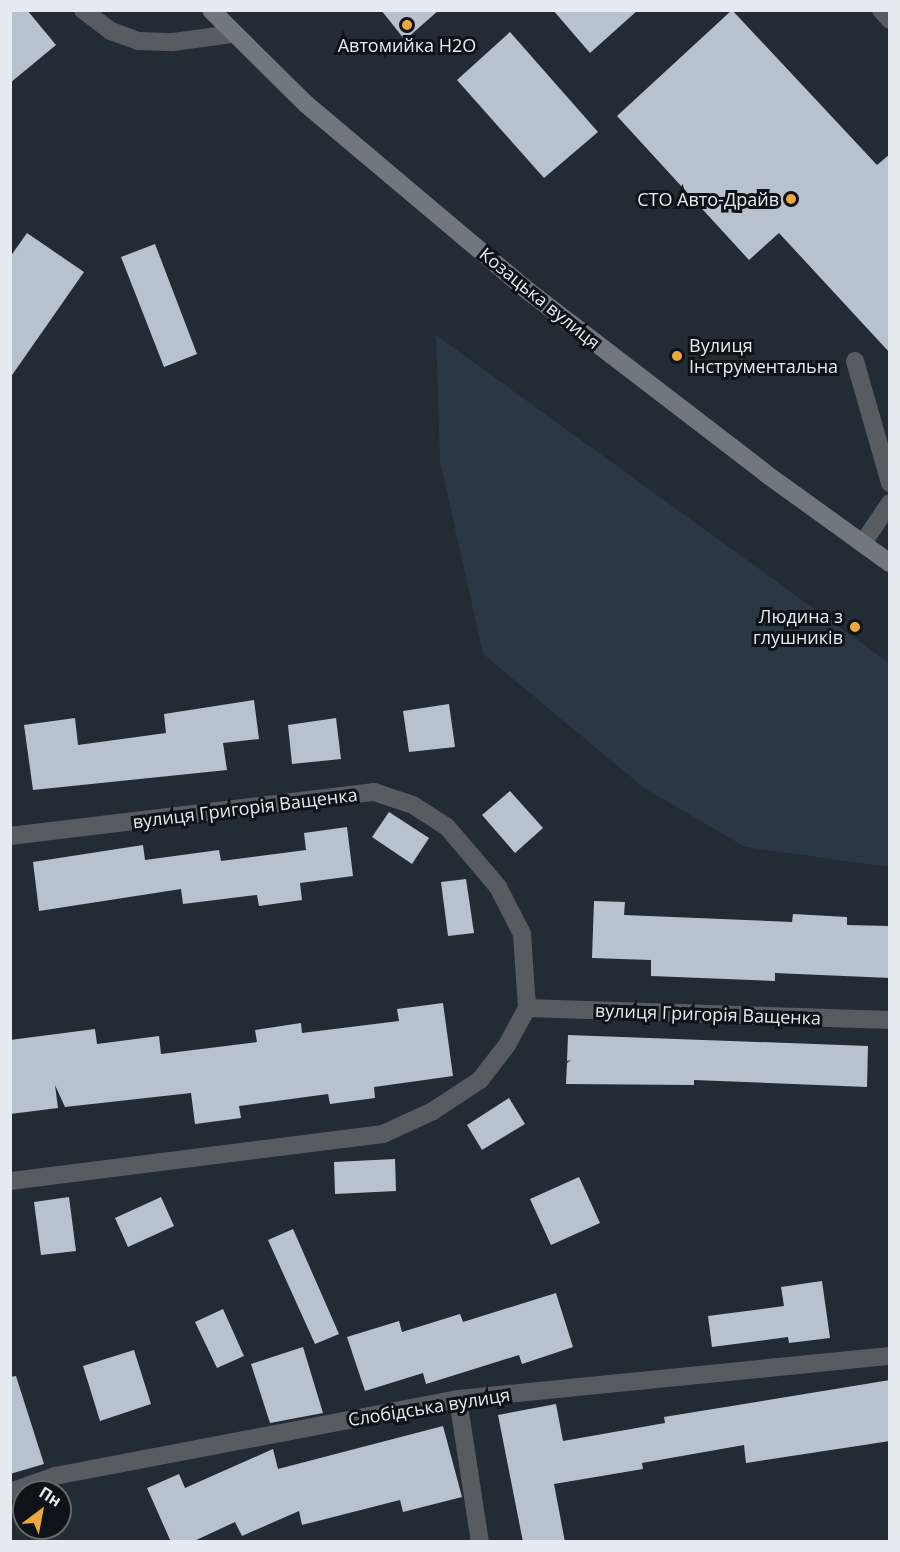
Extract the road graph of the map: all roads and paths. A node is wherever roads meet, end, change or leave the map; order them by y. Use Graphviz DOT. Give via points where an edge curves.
graph roads {
  1 [pos="83,10"];
  2 [pos="210,10"];
  3 [pos="882,10"];
  4 [pos="890,20"];
  5 [pos="233,34"];
  6 [pos="855,361"];
  7 [pos="890,483"];
  8 [pos="890,503"];
  9 [pos="863,543"];
  10 [pos="890,563"];
  11 [pos="10,836"];
  12 [pos="527,1008"];
  13 [pos="890,1020"];
  14 [pos="10,1181"];
  15 [pos="890,1356"];
  16 [pos="458,1399"];
  17 [pos="10,1492"];
  18 [pos="480,1542"];
  1 -- 5 [label="street" via="111,31 138,41 173,42"];
  2 -- 5 [label="main road, Козацька вулиця"];
  3 -- 4 [label="street"];
  5 -- 9 [label="main road, Козацька вулиця" via="306,105 523,287"];
  6 -- 7 [label="street"];
  8 -- 9 [label="street"];
  9 -- 10 [label="main road, Козацька вулиця"];
  11 -- 12 [label="street, вулиця Григорія Ващенка" via="374,792 413,805 447,827 498,887 522,934"];
  12 -- 13 [label="street, вулиця Григорія Ващенка"];
  12 -- 14 [label="street" via="507,1046 480,1080 433,1111 383,1134"];
  15 -- 16 [label="street, Слобідська вулиця"];
  16 -- 17 [label="street, Слобідська вулиця" via="55,1476"];
  16 -- 18 [label="street"];
}
